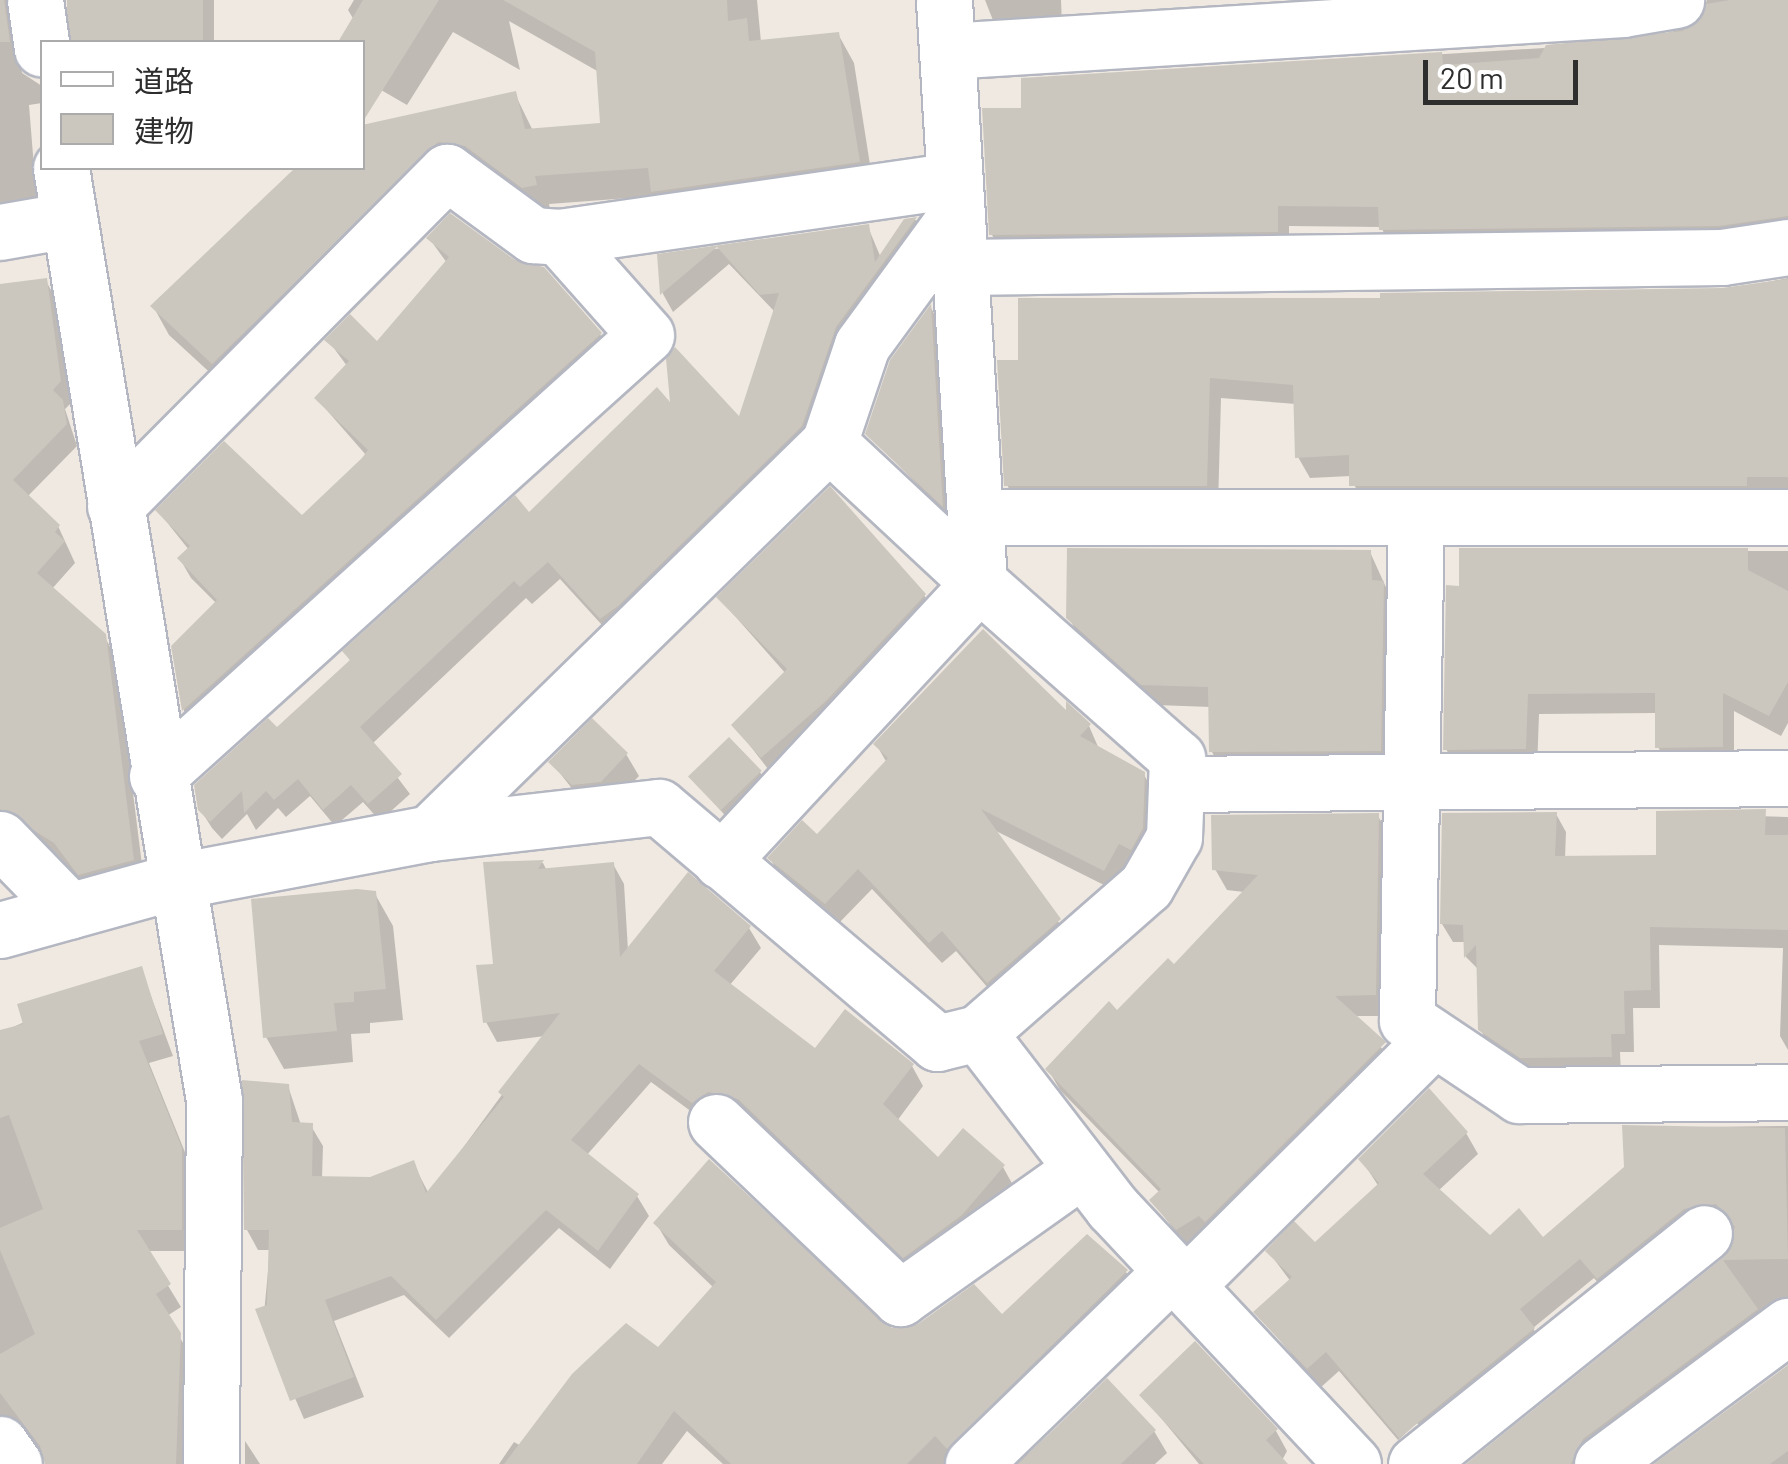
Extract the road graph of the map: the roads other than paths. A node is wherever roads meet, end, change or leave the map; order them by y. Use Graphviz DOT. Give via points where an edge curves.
graph roads {
  1 [pos="35,0"];
  2 [pos="1676,0"];
  3 [pos="945,25"];
  4 [pos="41,40"];
  5 [pos="61,170"];
  6 [pos="70,220"];
  7 [pos="957,220"];
  8 [pos="0,232"];
  9 [pos="558,237"];
  10 [pos="1788,247"];
  11 [pos="829,443"];
  12 [pos="115,506"];
  13 [pos="974,517"];
  14 [pos="1416,517"];
  15 [pos="1788,517"];
  16 [pos="979,583"];
  17 [pos="157,776"];
  18 [pos="1788,778"];
  19 [pos="1410,782"];
  20 [pos="1176,784"];
  21 [pos="430,832"];
  22 [pos="0,838"];
  23 [pos="721,860"];
  24 [pos="177,881"];
  25 [pos="70,911"];
  26 [pos="0,930"];
  27 [pos="978,1033"];
  28 [pos="1433,1040"];
  29 [pos="1788,1092"];
  30 [pos="716,1122"];
  31 [pos="1082,1168"];
  32 [pos="1704,1233"];
  33 [pos="1179,1278"];
  34 [pos="1788,1326"];
  35 [pos="0,1444"];
  36 [pos="14,1464"];
  37 [pos="211,1464"];
  38 [pos="973,1464"];
  39 [pos="1353,1464"];
  40 [pos="1416,1464"];
  41 [pos="1602,1464"];
  1 -- 4 [label="street"];
  2 -- 3 [label="street" via="1623,9"];
  3 -- 7 [label="street"];
  5 -- 6 [label="street"];
  6 -- 8 [label="street"];
  6 -- 12 [label="street"];
  7 -- 9 [label="street"];
  7 -- 10 [label="street" via="1722,257"];
  7 -- 11 [label="street" via="862,345"];
  7 -- 13 [label="street"];
  9 -- 12 [label="street" via="533,236 447,172"];
  9 -- 17 [label="street" via="646,336"];
  11 -- 16 [label="street"];
  11 -- 21 [label="street"];
  12 -- 17 [label="street"];
  13 -- 14 [label="street"];
  13 -- 16 [label="street"];
  14 -- 15 [label="street"];
  14 -- 19 [label="street"];
  16 -- 20 [label="street" via="1177,758"];
  16 -- 23 [label="street"];
  17 -- 24 [label="street"];
  18 -- 19 [label="street"];
  19 -- 20 [label="street"];
  19 -- 28 [label="street" via="1406,1020"];
  20 -- 27 [label="street" via="1174,838 1146,886"];
  21 -- 23 [label="street" via="658,807"];
  21 -- 24 [label="street"];
  22 -- 25 [label="street"];
  23 -- 27 [label="street" via="937,1043"];
  24 -- 25 [label="street"];
  24 -- 37 [label="street" via="214,1100"];
  25 -- 26 [label="street"];
  27 -- 31 [label="street"];
  28 -- 29 [label="street" via="1519,1095"];
  28 -- 33 [label="street"];
  30 -- 31 [label="street" via="900,1298"];
  31 -- 33 [label="street"];
  32 -- 40 [label="street"];
  33 -- 38 [label="street"];
  33 -- 39 [label="street"];
  34 -- 41 [label="street"];
  35 -- 36 [label="street"];
}
